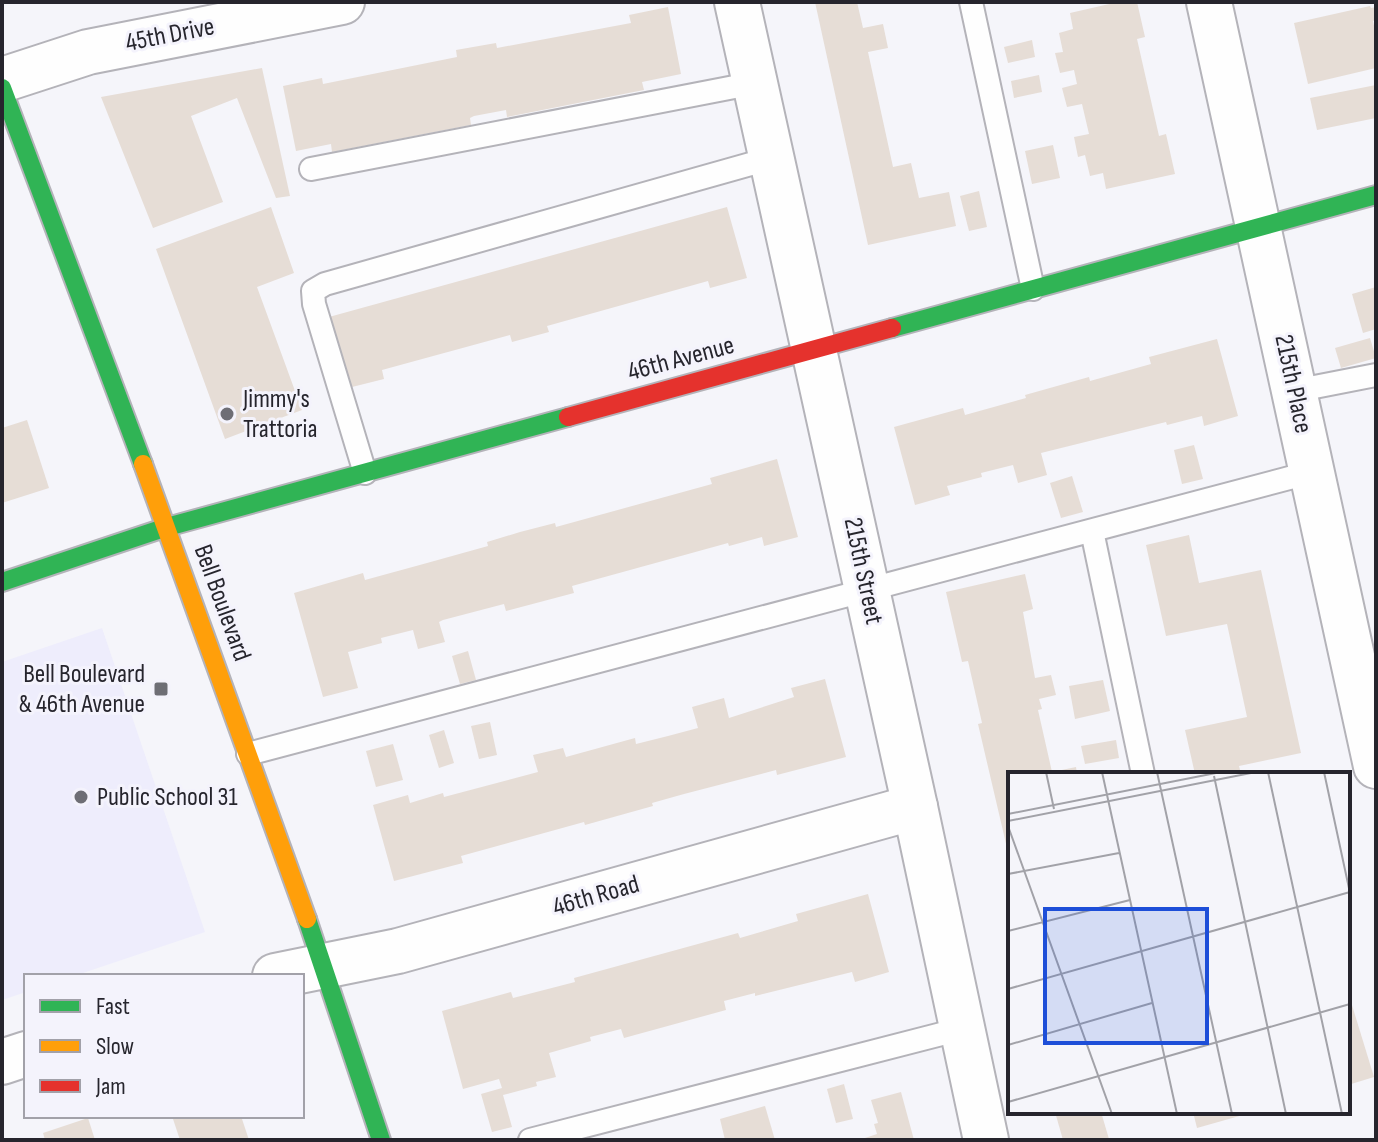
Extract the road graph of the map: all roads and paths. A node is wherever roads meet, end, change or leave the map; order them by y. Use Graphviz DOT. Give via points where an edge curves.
graph roads {
  1 [pos="342,2"];
  2 [pos="737,2"];
  3 [pos="971,2"];
  4 [pos="1209,2"];
  5 [pos="2,80"];
  6 [pos="755,83"];
  7 [pos="2,88"];
  8 [pos="772,158"];
  9 [pos="311,169"];
  10 [pos="1376,195"];
  11 [pos="1258,227"];
  12 [pos="1033,289"];
  13 [pos="814,350"];
  14 [pos="1376,375"];
  15 [pos="1294,391"];
  16 [pos="1312,472"];
  17 [pos="365,473"];
  18 [pos="167,527"];
  19 [pos="1092,531"];
  20 [pos="2,582"];
  21 [pos="868,590"];
  22 [pos="248,754"];
  23 [pos="1376,766"];
  24 [pos="1143,772"];
  25 [pos="915,807"];
  26 [pos="324,967"];
  27 [pos="286,974"];
  28 [pos="961,1029"];
  29 [pos="24,1055"];
  30 [pos="2,1062"];
  31 [pos="381,1140"];
  32 [pos="530,1140"];
  33 [pos="986,1140"];
  1 -- 5 [label="street, 45th Drive" via="88,52"];
  2 -- 6 [label="street, 215th Street"];
  3 -- 12 [label="lane"];
  4 -- 11 [label="street, 215th Place"];
  6 -- 8 [label="street, 215th Street"];
  6 -- 9 [label="lane"];
  7 -- 18 [label="street, Bell Boulevard"];
  8 -- 13 [label="street, 215th Street"];
  8 -- 17 [label="lane" via="313,291"];
  10 -- 11 [label="street, 46th Avenue"];
  11 -- 12 [label="street, 46th Avenue"];
  11 -- 15 [label="street, 215th Place"];
  12 -- 13 [label="street, 46th Avenue"];
  13 -- 17 [label="street, 46th Avenue"];
  13 -- 21 [label="street, 215th Street"];
  14 -- 15 [label="lane"];
  15 -- 16 [label="street, 215th Place"];
  16 -- 19 [label="lane"];
  16 -- 23 [label="street, 215th Place"];
  17 -- 18 [label="street, 46th Avenue"];
  18 -- 20 [label="street, 46th Avenue"];
  18 -- 22 [label="street, Bell Boulevard"];
  19 -- 21 [label="lane"];
  19 -- 24 [label="lane"];
  21 -- 22 [label="lane"];
  21 -- 25 [label="street, 215th Street"];
  22 -- 26 [label="street, Bell Boulevard"];
  25 -- 26 [label="street, 46th Road"];
  25 -- 28 [label="street, 215th Street"];
  26 -- 27 [label="street, 46th Road"];
  26 -- 31 [label="street, Bell Boulevard"];
  28 -- 32 [label="lane"];
  28 -- 33 [label="street, 215th Street"];
  29 -- 30 [label="street"];
}
